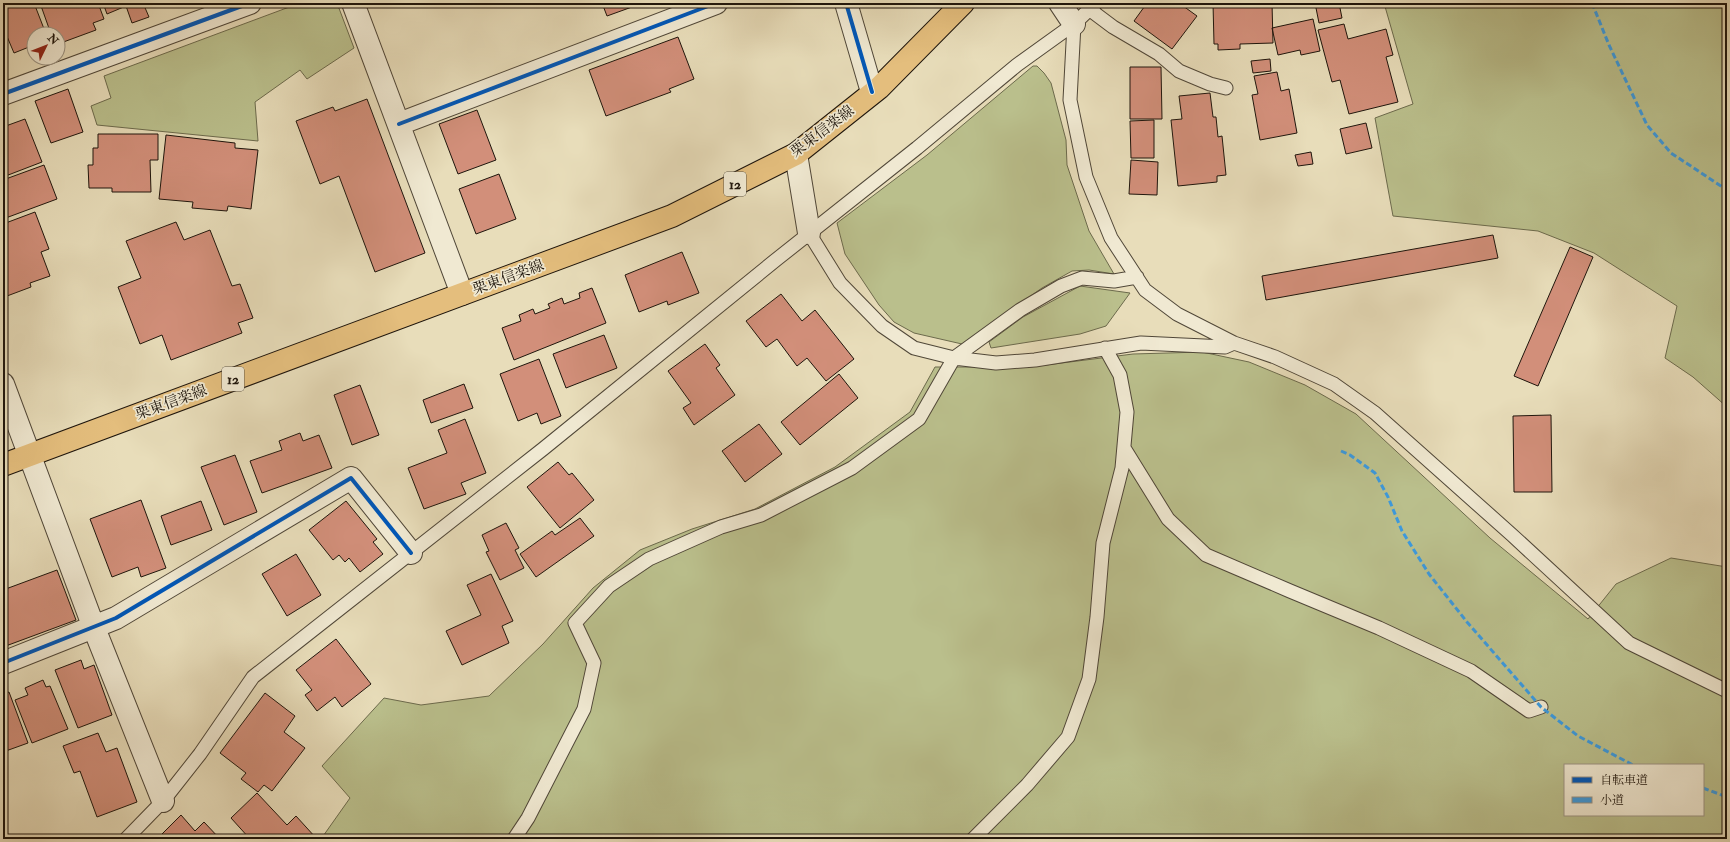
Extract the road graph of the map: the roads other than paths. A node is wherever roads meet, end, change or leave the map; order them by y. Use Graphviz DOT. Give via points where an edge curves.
graph roads {
  1 [pos="250,3"];
  2 [pos="353,3"];
  3 [pos="716,3"];
  4 [pos="846,3"];
  5 [pos="963,3"];
  6 [pos="1060,3"];
  7 [pos="1087,12"];
  8 [pos="1226,88"];
  9 [pos="872,92"];
  10 [pos="3,94"];
  11 [pos="399,124"];
  12 [pos="796,154"];
  13 [pos="809,232"];
  14 [pos="1137,277"];
  15 [pos="462,294"];
  16 [pos="1234,343"];
  17 [pos="1105,348"];
  18 [pos="954,358"];
  19 [pos="3,384"];
  20 [pos="1124,448"];
  21 [pos="30,455"];
  22 [pos="3,465"];
  23 [pos="411,553"];
  24 [pos="94,628"];
  25 [pos="3,663"];
  26 [pos="1727,691"];
  27 [pos="1540,707"];
  28 [pos="163,801"];
  29 [pos="126,839"];
  30 [pos="514,839"];
  31 [pos="973,839"];
  1 -- 10 [label="street"];
  2 -- 11 [label="street"];
  3 -- 11 [label="street"];
  4 -- 9 [label="street"];
  5 -- 9 [label="main road, 栗東信楽線 / 12" via="879,88"];
  6 -- 7 [label="street"];
  7 -- 8 [label="lane" via="1159,54 1179,71"];
  7 -- 13 [label="lane" via="1017,65 849,203"];
  7 -- 14 [label="lane" via="1070,100 1086,177 1111,238"];
  9 -- 12 [label="main road, 栗東信楽線 / 12"];
  11 -- 15 [label="street"];
  12 -- 13 [label="street"];
  12 -- 15 [label="main road, 栗東信楽線 / 12" via="672,216"];
  13 -- 18 [label="lane" via="840,283 882,326 914,348"];
  13 -- 23 [label="lane"];
  14 -- 16 [label="lane" via="1145,290 1177,314"];
  14 -- 18 [label="lane" via="1114,281 1082,278 1061,286 1020,310"];
  15 -- 21 [label="main road, 栗東信楽線 / 12"];
  16 -- 17 [label="lane" via="1225,347 1141,343"];
  16 -- 26 [label="lane" via="1275,357 1334,384 1376,413 1629,643"];
  17 -- 18 [label="lane" via="1035,360 996,363"];
  17 -- 20 [label="lane" via="1120,375 1127,412"];
  18 -- 30 [label="lane" via="919,419 852,468 761,516 721,527 649,559 609,586 575,623 594,663 584,709 528,818"];
  19 -- 21 [label="street"];
  20 -- 27 [label="lane" via="1168,519 1206,555 1379,628 1471,671 1529,711"];
  20 -- 31 [label="lane" via="1122,468 1103,543 1089,679 1068,737 1027,785"];
  21 -- 22 [label="main road, 栗東信楽線 / 12"];
  21 -- 24 [label="street"];
  23 -- 24 [label="street" via="351,478 116,618"];
  23 -- 28 [label="lane" via="254,677 200,754"];
  24 -- 25 [label="street"];
  24 -- 28 [label="street"];
  28 -- 29 [label="lane"];
}
